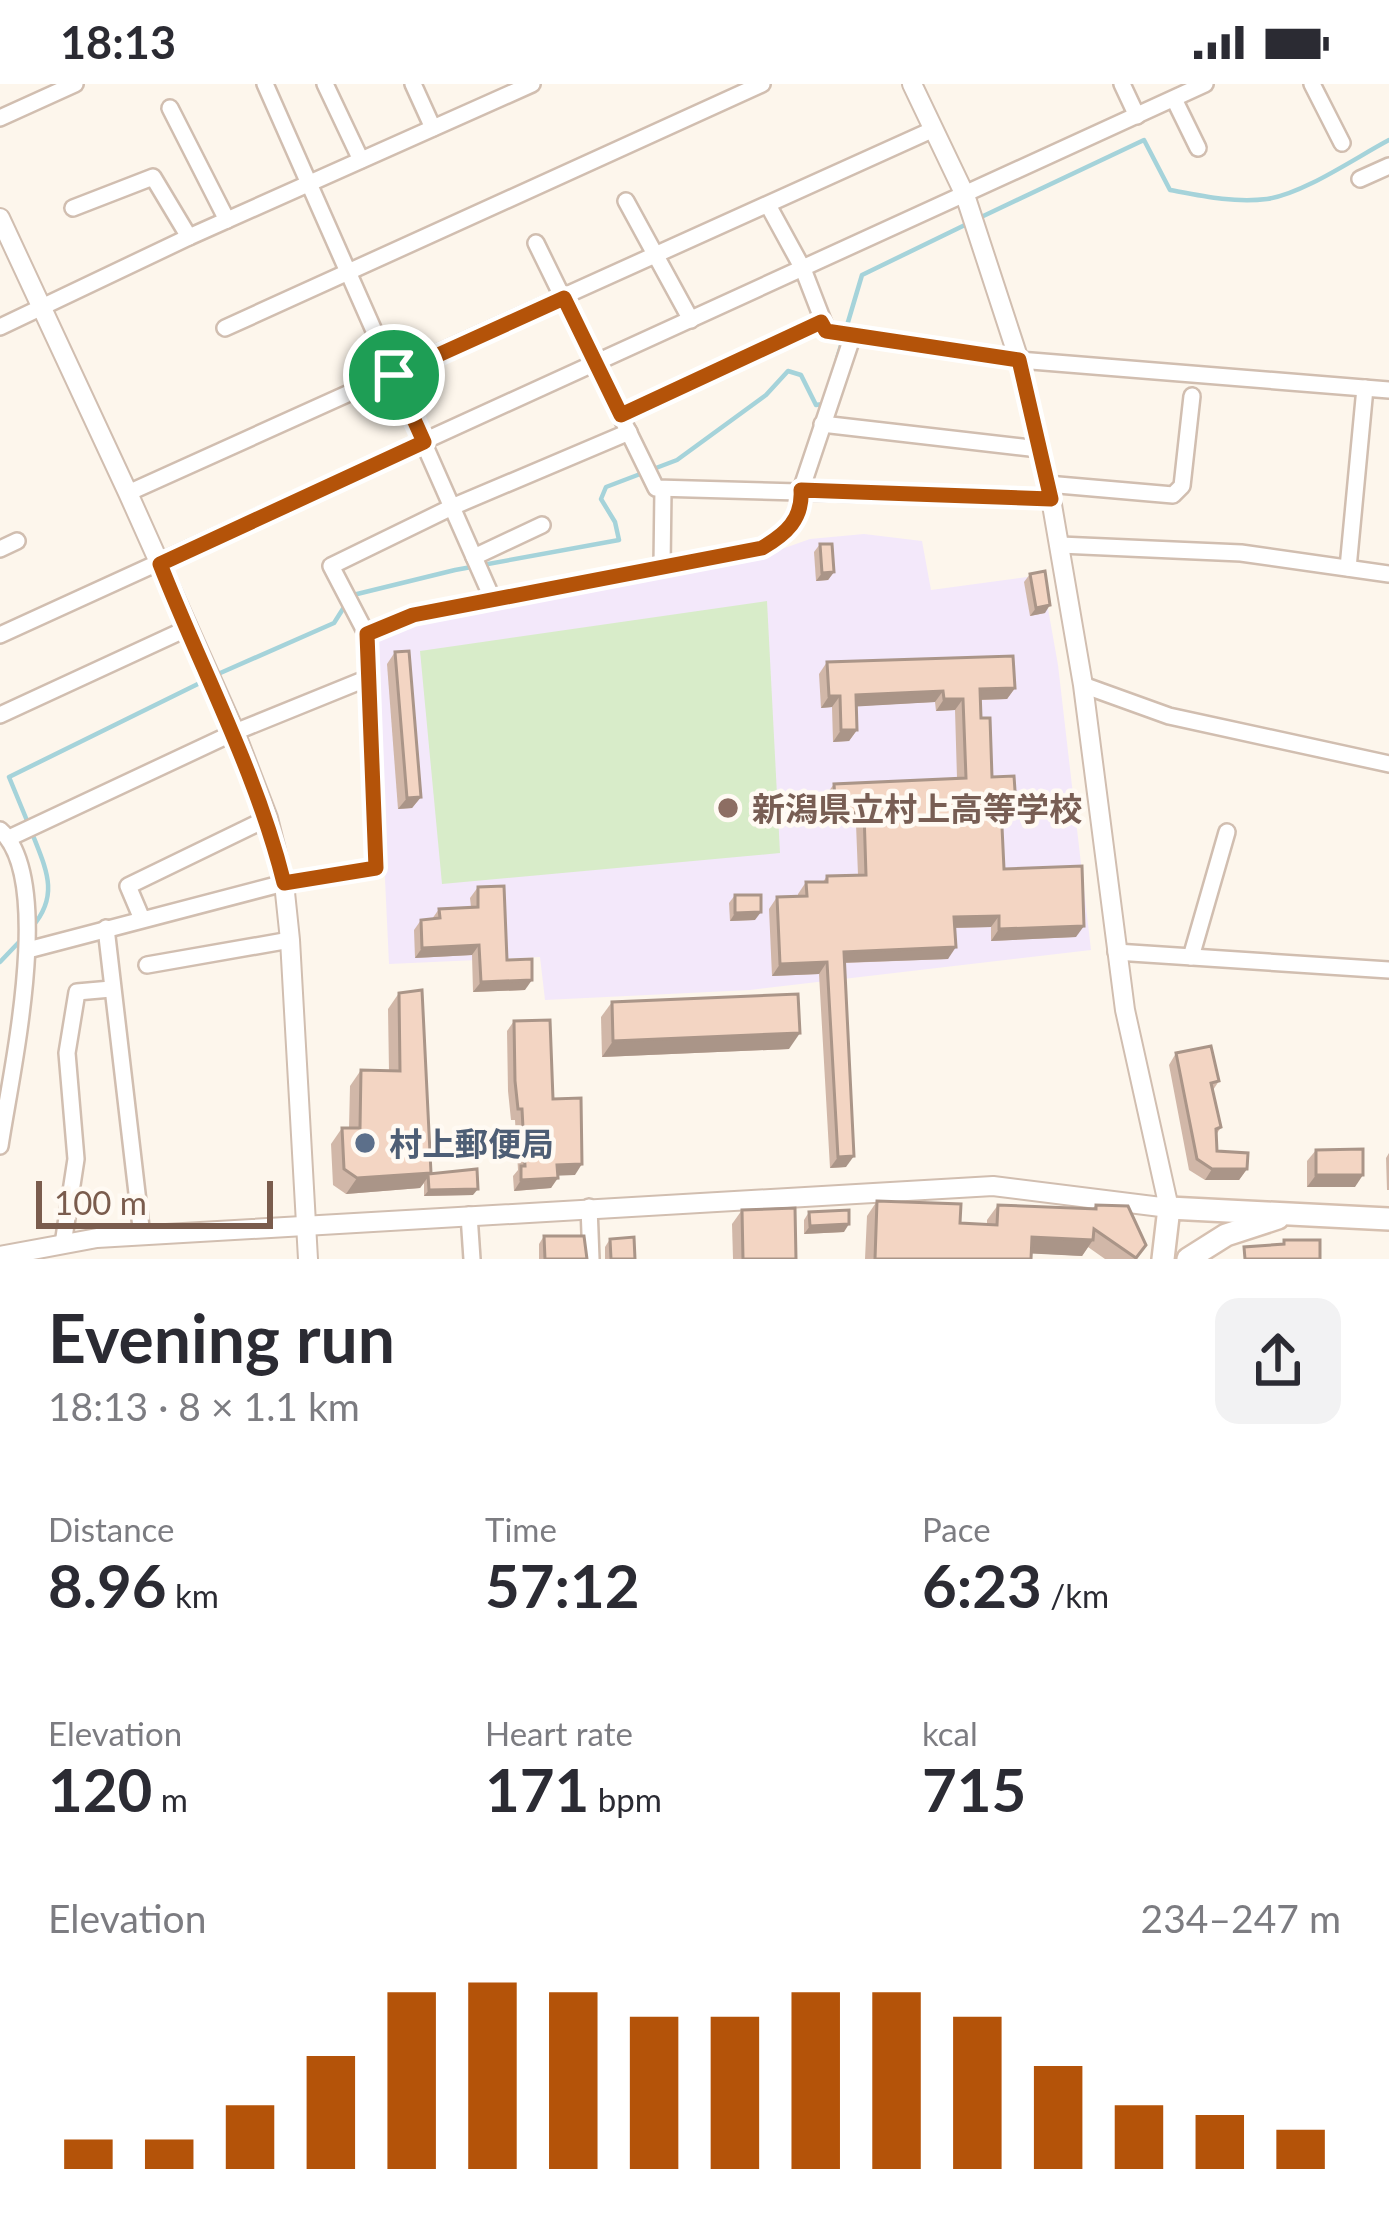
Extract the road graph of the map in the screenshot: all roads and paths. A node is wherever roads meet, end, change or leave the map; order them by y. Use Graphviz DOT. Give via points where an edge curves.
graph roads {
  1 [pos="75,84"];
  2 [pos="265,84"];
  3 [pos="325,84"];
  4 [pos="412,84"];
  5 [pos="532,84"];
  6 [pos="762,84"];
  7 [pos="913,84"];
  8 [pos="1122,84"];
  9 [pos="1205,84"];
  10 [pos="1312,84"];
  11 [pos="512,88"];
  12 [pos="1174,99"];
  13 [pos="170,108"];
  14 [pos="1137,116"];
  15 [pos="0,118"];
  16 [pos="433,128"];
  17 [pos="934,129"];
  18 [pos="1342,143"];
  19 [pos="1198,148"];
  20 [pos="362,160"];
  21 [pos="1389,166"];
  22 [pos="1360,179"];
  23 [pos="309,183"];
  24 [pos="965,195"];
  25 [pos="626,202"];
  26 [pos="768,205"];
  27 [pos="73,208"];
  28 [pos="0,218"];
  29 [pos="227,220"];
  30 [pos="189,237"];
  31 [pos="536,243"];
  32 [pos="657,255"];
  33 [pos="803,269"];
  34 [pos="349,272"];
  35 [pos="564,298"];
  36 [pos="45,308"];
  37 [pos="691,320"];
  38 [pos="821,322"];
  39 [pos="0,327"];
  40 [pos="224,328"];
  41 [pos="853,335"];
  42 [pos="1019,360"];
  43 [pos="596,363"];
  44 [pos="394,375"];
  45 [pos="1365,388"];
  46 [pos="1389,389"];
  47 [pos="1192,396"];
  48 [pos="621,415"];
  49 [pos="822,424"];
  50 [pos="629,432"];
  51 [pos="424,442"];
  52 [pos="1040,448"];
  53 [pos="663,488"];
  54 [pos="801,490"];
  55 [pos="1049,491"];
  56 [pos="128,494"];
  57 [pos="452,507"];
  58 [pos="542,525"];
  59 [pos="17,541"];
  60 [pos="1060,545"];
  61 [pos="0,549"];
  62 [pos="474,557"];
  63 [pos="160,564"];
  64 [pos="662,567"];
  65 [pos="1348,568"];
  66 [pos="1389,574"];
  67 [pos="493,600"];
  68 [pos="186,629"];
  69 [pos="367,634"];
  70 [pos="0,635"];
  71 [pos="368,678"];
  72 [pos="1083,685"];
  73 [pos="0,715"];
  74 [pos="235,733"];
  75 [pos="1389,764"];
  76 [pos="268,818"];
  77 [pos="1227,832"];
  78 [pos="5,834"];
  79 [pos="284,883"];
  80 [pos="142,919"];
  81 [pos="106,928"];
  82 [pos="290,940"];
  83 [pos="28,950"];
  84 [pos="1116,952"];
  85 [pos="1191,957"];
  86 [pos="147,965"];
  87 [pos="1389,970"];
  88 [pos="111,989"];
  89 [pos="8,1038"];
  90 [pos="0,1146"];
  91 [pos="589,1208"];
  92 [pos="1169,1208"];
  93 [pos="469,1214"];
  94 [pos="1290,1214"];
  95 [pos="1389,1219"];
  96 [pos="307,1225"];
  97 [pos="142,1236"];
  98 [pos="63,1244"];
  99 [pos="0,1256"];
  100 [pos="308,1259"];
  101 [pos="472,1259"];
  102 [pos="592,1259"];
  103 [pos="1163,1259"];
  104 [pos="1188,1259"];
  1 -- 15 [label="street"];
  2 -- 23 [label="street"];
  3 -- 20 [label="street"];
  4 -- 16 [label="street"];
  5 -- 11 [label="street"];
  6 -- 34 [label="street"];
  7 -- 17 [label="street"];
  8 -- 14 [label="street"];
  9 -- 12 [label="street"];
  10 -- 18 [label="street"];
  11 -- 16 [label="street"];
  12 -- 14 [label="street"];
  12 -- 19 [label="street"];
  13 -- 29 [label="street"];
  14 -- 24 [label="street"];
  16 -- 20 [label="street"];
  17 -- 24 [label="street"];
  17 -- 26 [label="street"];
  20 -- 23 [label="street"];
  21 -- 22 [label="street"];
  23 -- 29 [label="street"];
  23 -- 34 [label="street"];
  24 -- 33 [label="street"];
  24 -- 42 [label="street"];
  25 -- 32 [label="street"];
  26 -- 32 [label="street"];
  26 -- 33 [label="street"];
  27 -- 30 [label="street" via="153,177"];
  28 -- 36 [label="street"];
  29 -- 30 [label="street"];
  30 -- 36 [label="street"];
  31 -- 35 [label="street"];
  32 -- 35 [label="street"];
  32 -- 37 [label="street"];
  33 -- 37 [label="street"];
  33 -- 38 [label="street"];
  34 -- 40 [label="street"];
  34 -- 44 [label="street"];
  35 -- 43 [label="street"];
  35 -- 44 [label="street"];
  36 -- 39 [label="street"];
  36 -- 56 [label="street"];
  37 -- 43 [label="street"];
  38 -- 41 [label="street" via="826,331"];
  38 -- 48 [label="street"];
  41 -- 42 [label="street"];
  41 -- 49 [label="street"];
  42 -- 45 [label="street"];
  42 -- 52 [label="street"];
  43 -- 48 [label="street"];
  43 -- 51 [label="street"];
  44 -- 51 [label="street"];
  44 -- 56 [label="street"];
  45 -- 46 [label="street"];
  45 -- 65 [label="street"];
  47 -- 55 [label="street" via="1182,486 1173,495"];
  48 -- 50 [label="street"];
  49 -- 52 [label="street"];
  49 -- 54 [label="street"];
  50 -- 53 [label="street"];
  50 -- 57 [label="street"];
  51 -- 57 [label="street"];
  51 -- 63 [label="street"];
  52 -- 55 [label="street"];
  53 -- 54 [label="street"];
  53 -- 64 [label="street"];
  54 -- 55 [label="street"];
  54 -- 64 [label="street" via="796,518 762,548"];
  55 -- 60 [label="street"];
  56 -- 63 [label="street"];
  57 -- 62 [label="street"];
  57 -- 69 [label="street" via="332,566"];
  58 -- 62 [label="street"];
  59 -- 61 [label="street"];
  60 -- 65 [label="street"];
  60 -- 72 [label="street"];
  62 -- 67 [label="street"];
  63 -- 68 [label="street"];
  63 -- 70 [label="street"];
  64 -- 67 [label="street"];
  65 -- 66 [label="street"];
  67 -- 69 [label="street" via="413,615"];
  68 -- 73 [label="street"];
  68 -- 74 [label="street"];
  69 -- 71 [label="street"];
  71 -- 74 [label="street"];
  71 -- 79 [label="street" via="376,868"];
  72 -- 75 [label="street" via="1169,716"];
  72 -- 84 [label="street"];
  74 -- 76 [label="street"];
  74 -- 78 [label="street"];
  76 -- 79 [label="street"];
  76 -- 80 [label="street" via="128,886"];
  77 -- 85 [label="street"];
  78 -- 83 [label="street" via="27,895"];
  79 -- 80 [label="street"];
  79 -- 82 [label="street"];
  80 -- 81 [label="street"];
  81 -- 83 [label="street"];
  81 -- 88 [label="street"];
  82 -- 86 [label="street"];
  82 -- 96 [label="street"];
  83 -- 89 [label="street"];
  84 -- 85 [label="street"];
  84 -- 92 [label="street"];
  85 -- 87 [label="street"];
  88 -- 97 [label="street"];
  88 -- 98 [label="street" via="77,992 67,1052 76,1159"];
  89 -- 90 [label="street"];
  91 -- 92 [label="street" via="993,1186"];
  91 -- 93 [label="street"];
  91 -- 102 [label="street"];
  92 -- 94 [label="main road"];
  92 -- 103 [label="main road"];
  93 -- 96 [label="street"];
  93 -- 101 [label="street"];
  94 -- 95 [label="main road"];
  94 -- 104 [label="main road" via="1226,1235"];
  96 -- 97 [label="street"];
  96 -- 100 [label="street"];
  97 -- 98 [label="street"];
  98 -- 99 [label="street"];
}
